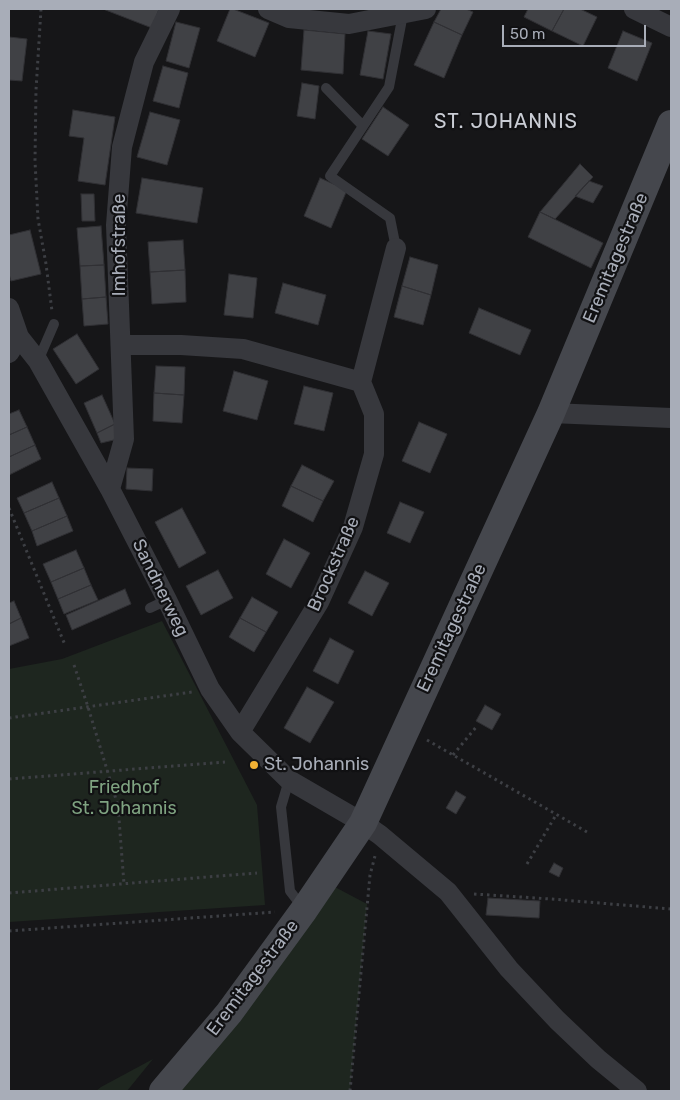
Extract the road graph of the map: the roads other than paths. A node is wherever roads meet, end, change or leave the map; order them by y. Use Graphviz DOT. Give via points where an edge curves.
graph roads {
  1 [pos="170,9"];
  2 [pos="268,9"];
  3 [pos="426,9"];
  4 [pos="634,9"];
  5 [pos="403,14"];
  6 [pos="671,27"];
  7 [pos="326,88"];
  8 [pos="363,126"];
  9 [pos="670,132"];
  10 [pos="396,248"];
  11 [pos="9,308"];
  12 [pos="54,324"];
  13 [pos="14,345"];
  14 [pos="121,345"];
  15 [pos="38,361"];
  16 [pos="361,382"];
  17 [pos="551,413"];
  18 [pos="671,418"];
  19 [pos="110,489"];
  20 [pos="240,732"];
  21 [pos="289,780"];
  22 [pos="371,829"];
  23 [pos="304,910"];
  24 [pos="162,1091"];
  25 [pos="638,1091"];
  1 -- 14 [label="street, Imhofstraße" via="144,62 122,147 116,225"];
  2 -- 5 [label="street" via="289,18 349,24"];
  3 -- 5 [label="street"];
  4 -- 6 [label="street"];
  5 -- 8 [label="lane" via="390,87"];
  7 -- 8 [label="lane"];
  8 -- 10 [label="lane" via="330,176 390,218"];
  9 -- 17 [label="street, Eremitagestraße"];
  10 -- 16 [label="street"];
  11 -- 13 [label="street, Sandnerweg"];
  12 -- 15 [label="lane"];
  13 -- 15 [label="street, Sandnerweg"];
  14 -- 16 [label="street" via="243,349"];
  14 -- 19 [label="street, Imhofstraße" via="124,439"];
  15 -- 19 [label="street, Sandnerweg"];
  16 -- 20 [label="street, Brockstraße" via="374,414 374,454 353,527 319,602"];
  17 -- 18 [label="street"];
  17 -- 22 [label="street, Eremitagestraße"];
  19 -- 20 [label="street, Sandnerweg" via="159,604 210,690"];
  20 -- 21 [label="street, Sandnerweg"];
  21 -- 22 [label="street, Sandnerweg"];
  21 -- 23 [label="lane" via="281,807 290,890"];
  22 -- 23 [label="street, Eremitagestraße"];
  22 -- 25 [label="street, Sandnerweg" via="448,892 510,968 558,1020 598,1059"];
  23 -- 24 [label="street, Eremitagestraße" via="229,1013"];
}
